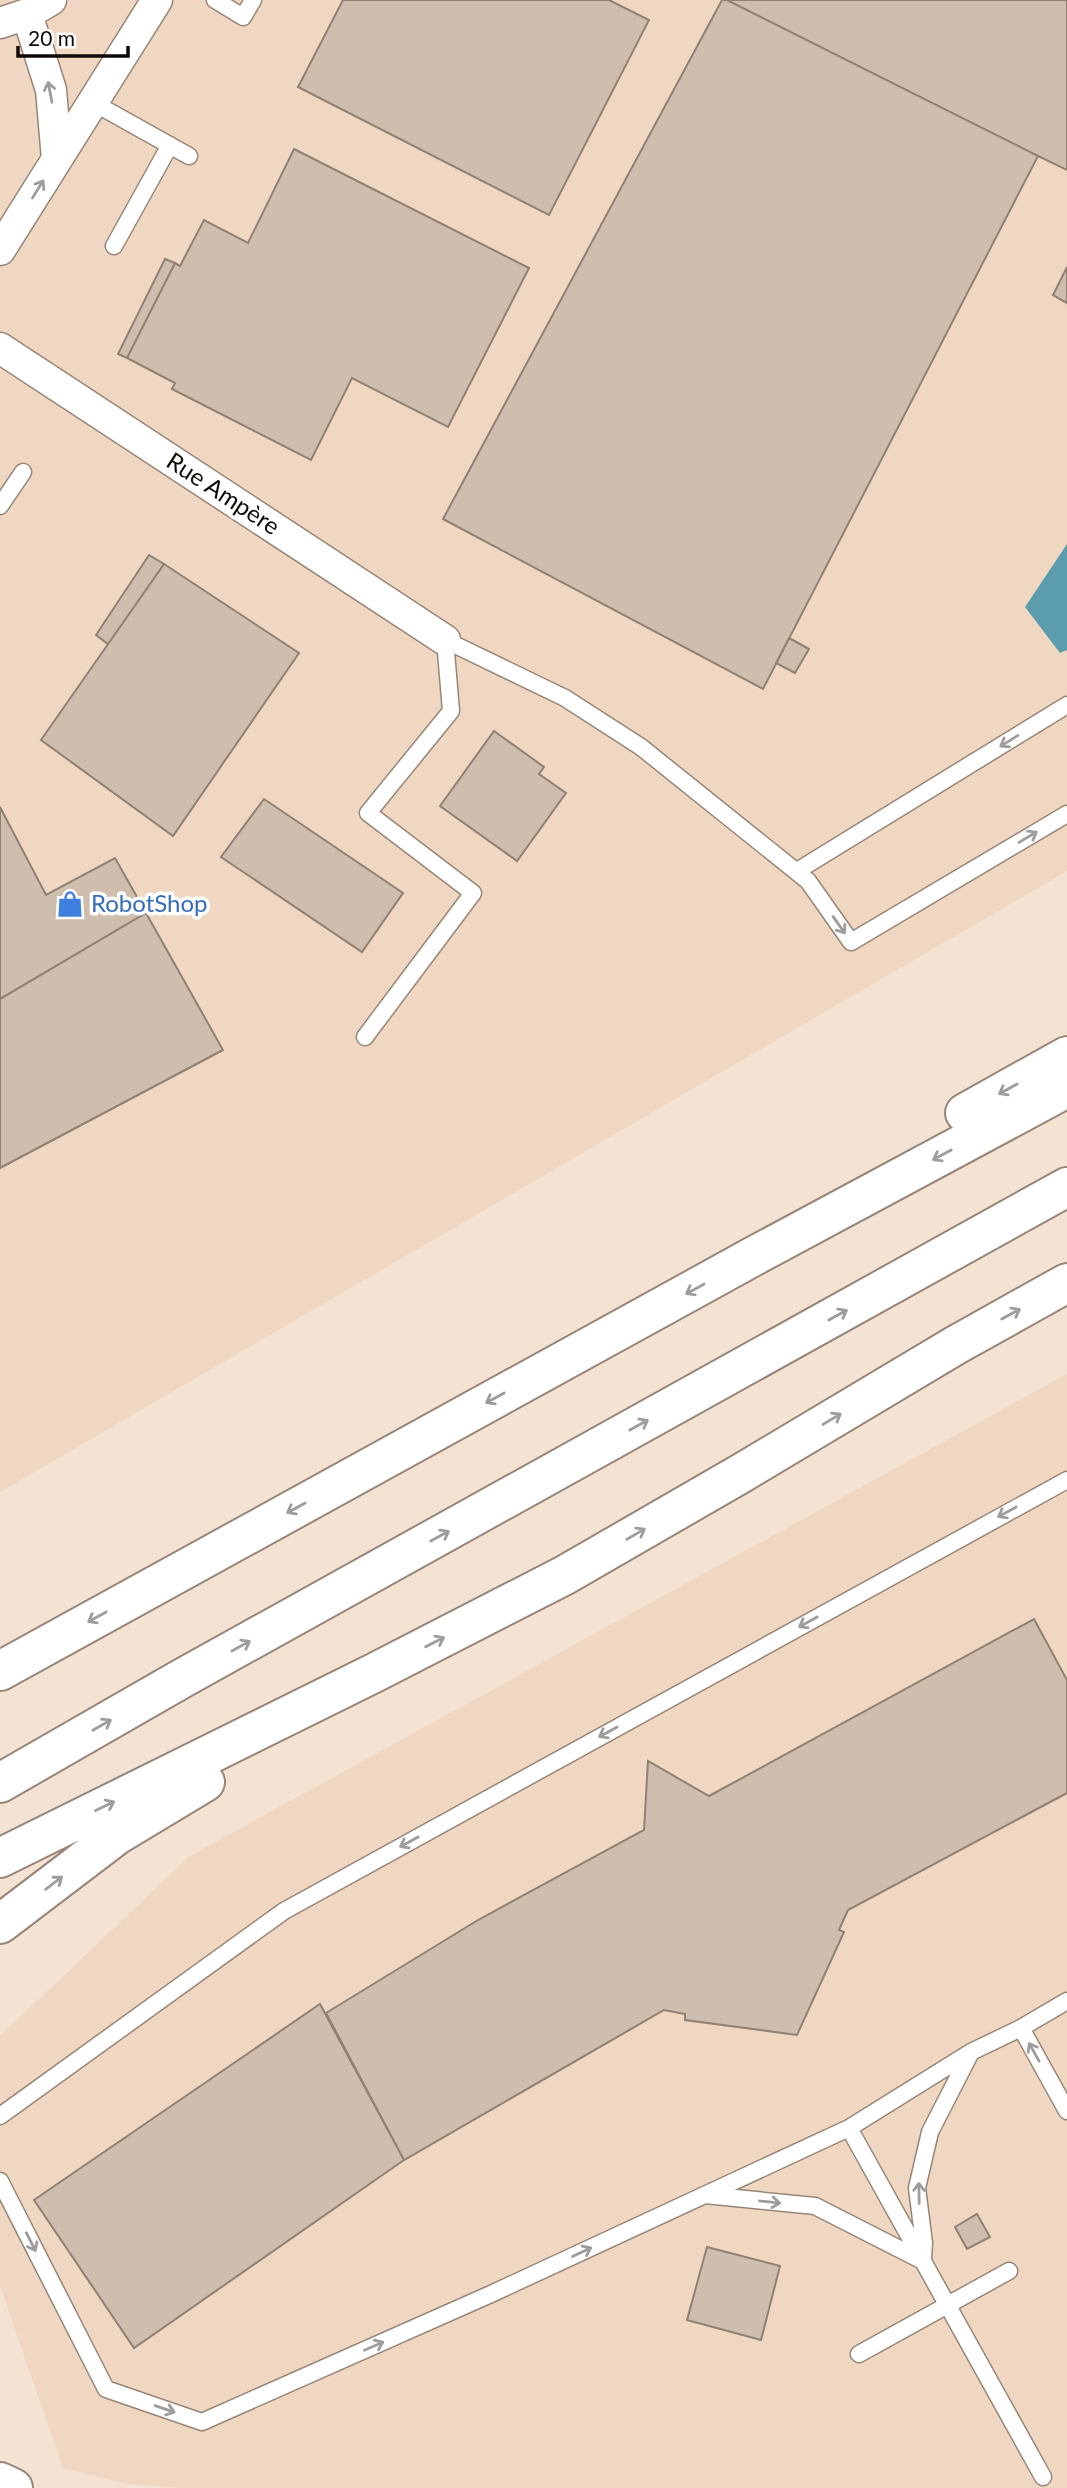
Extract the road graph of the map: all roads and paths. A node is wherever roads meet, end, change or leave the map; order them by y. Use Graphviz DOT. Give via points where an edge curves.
graph roads {
  1 [pos="157,0"];
  2 [pos="215,0"];
  3 [pos="253,0"];
  4 [pos="26,12"];
  5 [pos="94,103"];
  6 [pos="170,145"];
  7 [pos="189,156"];
  8 [pos="57,159"];
  9 [pos="0,242"];
  10 [pos="114,246"];
  11 [pos="0,348"];
  12 [pos="23,472"];
  13 [pos="0,506"];
  14 [pos="445,640"];
  15 [pos="1067,705"];
  16 [pos="1067,814"];
  17 [pos="797,871"];
  18 [pos="365,1037"];
  19 [pos="1067,1056"];
  20 [pos="1067,1088"];
  21 [pos="1067,1187"];
  22 [pos="754,1256"];
  23 [pos="1067,1283"];
  24 [pos="1066,1480"];
  25 [pos="0,1671"];
  26 [pos="374,1673"];
  27 [pos="0,1783"];
  28 [pos="0,1858"];
  29 [pos="0,1924"];
  30 [pos="1067,2001"];
  31 [pos="1021,2028"];
  32 [pos="971,2052"];
  33 [pos="1067,2111"];
  34 [pos="0,2116"];
  35 [pos="849,2127"];
  36 [pos="0,2181"];
  37 [pos="702,2195"];
  38 [pos="923,2261"];
  39 [pos="1009,2271"];
  40 [pos="946,2306"];
  41 [pos="859,2354"];
  42 [pos="0,2482"];
  43 [pos="1047,2484"];
  44 [pos="13,2488"];
  1 -- 5 [label="street"];
  2 -- 3 [label="lane" via="243,17"];
  8 -- 4 [label="street, one-way" via="51,90"];
  5 -- 6 [label="lane"];
  5 -- 8 [label="street"];
  6 -- 7 [label="lane"];
  6 -- 10 [label="lane"];
  9 -- 8 [label="street, one-way"];
  11 -- 14 [label="street, Rue Ampère"];
  12 -- 13 [label="lane"];
  14 -- 17 [label="lane" via="565,698 641,747"];
  14 -- 18 [label="lane" via="451,711 368,813 473,893"];
  15 -- 17 [label="lane, one-way"];
  17 -- 16 [label="lane, one-way" via="851,942"];
  19 -- 22 [label="main road, one-way" via="862,1172"];
  20 -- 22 [label="main road, one-way"];
  27 -- 21 [label="main road, one-way"];
  22 -- 25 [label="main road, one-way"];
  26 -- 23 [label="main road, one-way" via="565,1575"];
  24 -- 34 [label="lane, one-way" via="284,1911"];
  28 -- 26 [label="main road, one-way"];
  29 -- 26 [label="main road, one-way" via="117,1835"];
  30 -- 31 [label="lane"];
  31 -- 32 [label="lane"];
  33 -- 31 [label="lane, one-way"];
  32 -- 35 [label="lane"];
  38 -- 32 [label="lane, one-way" via="917,2188 922,2165 930,2132"];
  35 -- 37 [label="lane"];
  35 -- 38 [label="lane"];
  36 -- 37 [label="lane, one-way" via="106,2389 202,2422"];
  37 -- 38 [label="lane, one-way" via="815,2206"];
  38 -- 40 [label="lane"];
  39 -- 40 [label="lane"];
  40 -- 41 [label="lane"];
  40 -- 43 [label="lane"];
  42 -- 44 [label="main road"];
}
